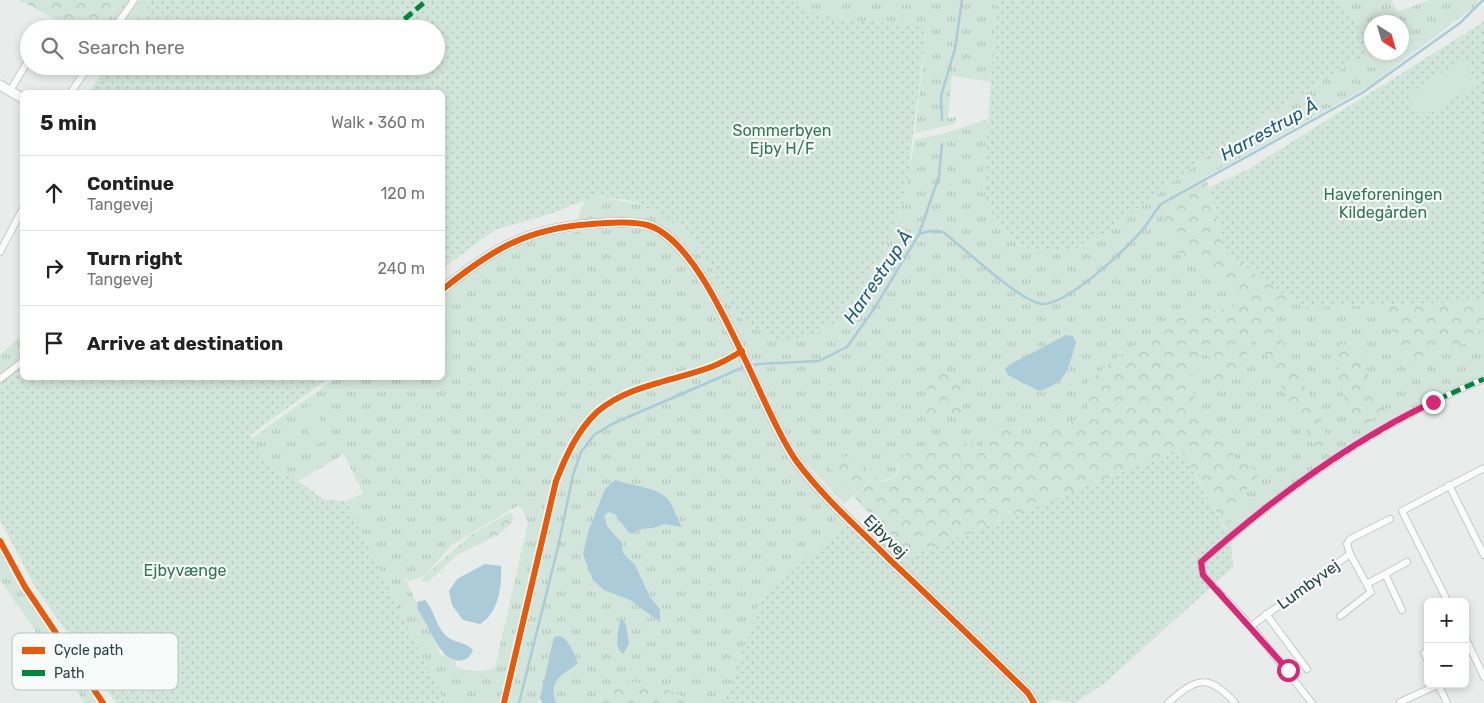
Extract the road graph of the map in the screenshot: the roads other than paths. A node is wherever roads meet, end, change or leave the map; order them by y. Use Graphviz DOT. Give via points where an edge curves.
graph roads {
  1 [pos="134,0"];
  2 [pos="120,20"];
  3 [pos="20,74"];
  4 [pos="82,75"];
  5 [pos="0,85"];
  6 [pos="72,90"];
  7 [pos="10,91"];
  8 [pos="20,97"];
  9 [pos="20,214"];
  10 [pos="0,252"];
  11 [pos="445,288"];
  12 [pos="20,364"];
  13 [pos="0,379"];
  14 [pos="1484,379"];
  15 [pos="1484,468"];
  16 [pos="1449,485"];
  17 [pos="1390,520"];
  18 [pos="0,540"];
  19 [pos="1350,554"];
  20 [pos="1484,555"];
  21 [pos="1407,562"];
  22 [pos="1385,574"];
  23 [pos="1366,584"];
  24 [pos="1446,598"];
  25 [pos="1402,610"];
  26 [pos="1266,614"];
  27 [pos="1340,616"];
  28 [pos="1251,626"];
  29 [pos="56,633"];
  30 [pos="1467,643"];
  31 [pos="1307,669"];
  32 [pos="1484,677"];
  33 [pos="1430,688"];
  34 [pos="1440,688"];
  35 [pos="94,690"];
  36 [pos="1400,702"];
  37 [pos="103,703"];
  38 [pos="1034,703"];
  39 [pos="1168,703"];
  40 [pos="1235,703"];
  41 [pos="1312,703"];
  42 [pos="1447,703"];
  1 -- 2 [label="street"];
  3 -- 7 [label="street"];
  4 -- 6 [label="street"];
  5 -- 7 [label="street"];
  7 -- 8 [label="street"];
  9 -- 10 [label="street"];
  11 -- 38 [label="street, Ejbyvej" via="496,250 571,225 627,222 664,233 698,272 742,351 786,445 813,481 1028,693"];
  12 -- 13 [label="street"];
  14 -- 28 [label="street" via="1397,420 1337,456 1281,495 1201,562 1203,575"];
  15 -- 16 [label="street"];
  16 -- 20 [label="street"];
  16 -- 24 [label="street" via="1402,511"];
  17 -- 19 [label="street, Lumbyvej" via="1350,539 1347,544"];
  18 -- 29 [label="street" via="25,587"];
  19 -- 23 [label="street, Lumbyvej"];
  19 -- 26 [label="street, Lumbyvej"];
  21 -- 22 [label="street"];
  22 -- 23 [label="street"];
  22 -- 25 [label="street"];
  23 -- 27 [label="street" via="1371,592"];
  26 -- 28 [label="street, Lumbyvej"];
  26 -- 31 [label="street, Lumbyvej"];
  28 -- 41 [label="street"];
  30 -- 32 [label="street"];
  33 -- 36 [label="street"];
  34 -- 42 [label="street"];
  35 -- 37 [label="street"];
  39 -- 40 [label="street" via="1185,688 1205,681 1224,691"];
}
